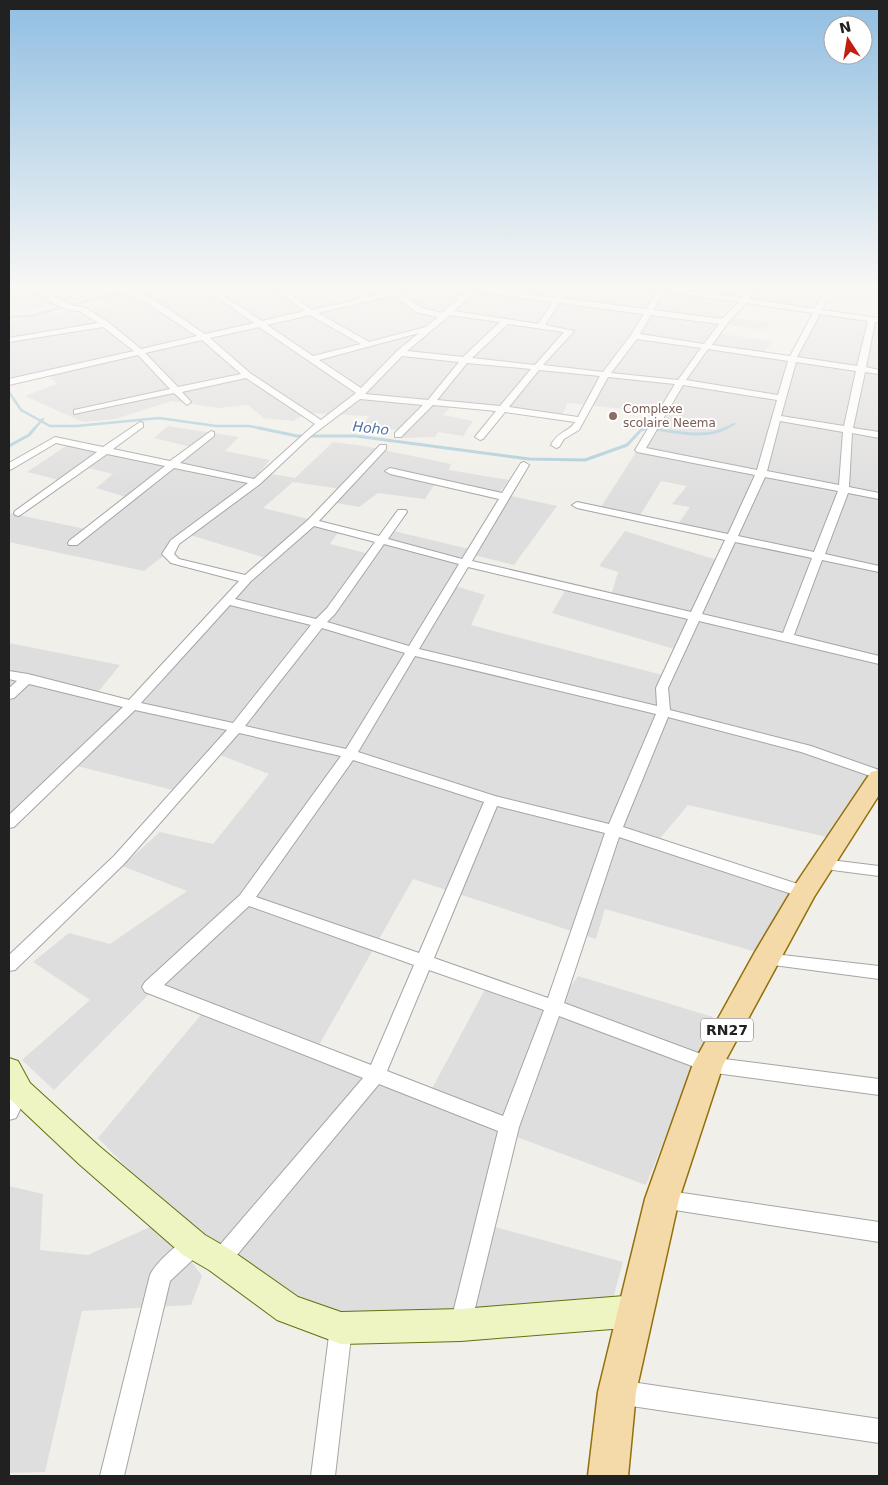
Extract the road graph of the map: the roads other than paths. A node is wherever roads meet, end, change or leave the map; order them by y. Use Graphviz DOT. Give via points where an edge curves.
graph roads {
  1 [pos="108,359"];
  2 [pos="147,359"];
  3 [pos="230,359"];
  4 [pos="312,359"];
  5 [pos="394,359"];
  6 [pos="450,359"];
  7 [pos="544,359"];
  8 [pos="617,359"];
  9 [pos="697,359"];
  10 [pos="792,359"];
  11 [pos="800,359"];
  12 [pos="863,359"];
  13 [pos="464,361"];
  14 [pos="537,367"];
  15 [pos="860,369"];
  16 [pos="879,372"];
  17 [pos="247,374"];
  18 [pos="605,375"];
  19 [pos="9,382"];
  20 [pos="680,383"];
  21 [pos="178,390"];
  22 [pos="360,394"];
  23 [pos="782,398"];
  24 [pos="188,402"];
  25 [pos="429,404"];
  26 [pos="502,409"];
  27 [pos="77,412"];
  28 [pos="776,418"];
  29 [pos="580,420"];
  30 [pos="320,424"];
  31 [pos="140,425"];
  32 [pos="848,429"];
  33 [pos="211,434"];
  34 [pos="398,435"];
  35 [pos="879,435"];
  36 [pos="480,436"];
  37 [pos="556,445"];
  38 [pos="383,447"];
  39 [pos="104,450"];
  40 [pos="172,465"];
  41 [pos="524,465"];
  42 [pos="9,467"];
  43 [pos="390,471"];
  44 [pos="761,474"];
  45 [pos="256,482"];
  46 [pos="844,489"];
  47 [pos="879,496"];
  48 [pos="505,497"];
  49 [pos="577,505"];
  50 [pos="402,512"];
  51 [pos="19,513"];
  52 [pos="312,522"];
  53 [pos="732,538"];
  54 [pos="383,539"];
  55 [pos="73,543"];
  56 [pos="819,556"];
  57 [pos="466,563"];
  58 [pos="879,568"];
  59 [pos="247,579"];
  60 [pos="227,601"];
  61 [pos="694,617"];
  62 [pos="319,623"];
  63 [pos="788,636"];
  64 [pos="411,651"];
  65 [pos="879,660"];
  66 [pos="9,675"];
  67 [pos="28,678"];
  68 [pos="9,695"];
  69 [pos="132,705"];
  70 [pos="664,712"];
  71 [pos="237,728"];
  72 [pos="350,754"];
  73 [pos="879,776"];
  74 [pos="492,800"];
  75 [pos="9,823"];
  76 [pos="614,830"];
  77 [pos="822,864"];
  78 [pos="879,870"];
  79 [pos="804,892"];
  80 [pos="246,898"];
  81 [pos="765,959"];
  82 [pos="423,961"];
  83 [pos="9,965"];
  84 [pos="879,973"];
  85 [pos="554,1007"];
  86 [pos="708,1064"];
  87 [pos="376,1075"];
  88 [pos="879,1087"];
  89 [pos="13,1091"];
  90 [pos="509,1127"];
  91 [pos="662,1199"];
  92 [pos="879,1232"];
  93 [pos="194,1245"];
  94 [pos="220,1260"];
  95 [pos="637,1311"];
  96 [pos="461,1325"];
  97 [pos="341,1328"];
  98 [pos="617,1392"];
  99 [pos="879,1431"];
  100 [pos="112,1476"];
  101 [pos="323,1476"];
  102 [pos="608,1476"];
  1 -- 19 [label="street"];
  2 -- 21 [label="street"];
  3 -- 17 [label="street"];
  4 -- 22 [label="street"];
  5 -- 22 [label="street"];
  6 -- 13 [label="street"];
  7 -- 14 [label="street"];
  8 -- 18 [label="street"];
  9 -- 20 [label="street"];
  10 -- 23 [label="street"];
  11 -- 15 [label="street"];
  12 -- 15 [label="street"];
  13 -- 14 [label="street"];
  13 -- 25 [label="street"];
  14 -- 18 [label="street"];
  14 -- 26 [label="street"];
  15 -- 16 [label="street"];
  15 -- 32 [label="street"];
  17 -- 21 [label="street"];
  17 -- 30 [label="street"];
  18 -- 20 [label="street"];
  18 -- 29 [label="street"];
  20 -- 23 [label="street"];
  20 -- 44 [label="street" via="640,450"];
  21 -- 24 [label="street"];
  21 -- 27 [label="street"];
  22 -- 25 [label="street"];
  22 -- 30 [label="street"];
  23 -- 28 [label="street"];
  25 -- 26 [label="street"];
  25 -- 34 [label="street"];
  26 -- 29 [label="street"];
  26 -- 36 [label="street"];
  28 -- 32 [label="street"];
  28 -- 44 [label="street"];
  29 -- 37 [label="street" via="576,428 560,437"];
  30 -- 45 [label="street"];
  31 -- 39 [label="street"];
  32 -- 35 [label="street"];
  32 -- 46 [label="street"];
  33 -- 40 [label="street"];
  38 -- 52 [label="street"];
  39 -- 40 [label="street"];
  39 -- 42 [label="street" via="55,440"];
  39 -- 51 [label="street"];
  40 -- 45 [label="street"];
  40 -- 55 [label="street"];
  41 -- 48 [label="street"];
  43 -- 48 [label="street"];
  44 -- 46 [label="street"];
  44 -- 53 [label="street"];
  45 -- 59 [label="street" via="175,542 168,554 175,561"];
  46 -- 47 [label="street"];
  46 -- 56 [label="street"];
  48 -- 57 [label="street"];
  49 -- 53 [label="street"];
  50 -- 54 [label="street"];
  52 -- 54 [label="street"];
  52 -- 59 [label="street"];
  53 -- 56 [label="street"];
  53 -- 61 [label="street"];
  54 -- 57 [label="street"];
  54 -- 62 [label="street"];
  56 -- 58 [label="street"];
  56 -- 63 [label="street"];
  57 -- 61 [label="street"];
  57 -- 64 [label="street"];
  59 -- 60 [label="street"];
  60 -- 62 [label="street"];
  60 -- 69 [label="street"];
  61 -- 63 [label="street"];
  61 -- 70 [label="street" via="662,688"];
  62 -- 64 [label="street"];
  62 -- 71 [label="street"];
  63 -- 65 [label="street"];
  64 -- 70 [label="street"];
  64 -- 72 [label="street"];
  66 -- 67 [label="street"];
  67 -- 68 [label="street"];
  67 -- 69 [label="street"];
  69 -- 71 [label="street"];
  69 -- 75 [label="street"];
  70 -- 73 [label="street" via="806,749"];
  70 -- 76 [label="street"];
  71 -- 72 [label="street"];
  71 -- 83 [label="street" via="119,860"];
  72 -- 74 [label="street"];
  72 -- 80 [label="street"];
  73 -- 77 [label="main road, RN27"];
  74 -- 76 [label="street"];
  74 -- 82 [label="street"];
  76 -- 79 [label="street"];
  76 -- 85 [label="street"];
  77 -- 78 [label="street"];
  77 -- 79 [label="main road, RN27"];
  79 -- 81 [label="main road, RN27"];
  80 -- 82 [label="street"];
  80 -- 87 [label="street" via="151,987"];
  81 -- 84 [label="street"];
  81 -- 86 [label="main road, RN27"];
  82 -- 85 [label="street"];
  82 -- 87 [label="street"];
  85 -- 86 [label="street"];
  85 -- 90 [label="street"];
  86 -- 88 [label="street"];
  86 -- 91 [label="main road, RN27"];
  87 -- 90 [label="street"];
  87 -- 94 [label="street"];
  89 -- 93 [label="street"];
  90 -- 96 [label="street"];
  91 -- 92 [label="street"];
  91 -- 95 [label="main road, RN27"];
  93 -- 94 [label="street"];
  93 -- 100 [label="street" via="161,1275"];
  94 -- 97 [label="street" via="288,1309"];
  95 -- 96 [label="street"];
  95 -- 98 [label="main road, RN27"];
  96 -- 97 [label="street"];
  97 -- 101 [label="street"];
  98 -- 99 [label="street"];
  98 -- 102 [label="main road, RN27"];
}
